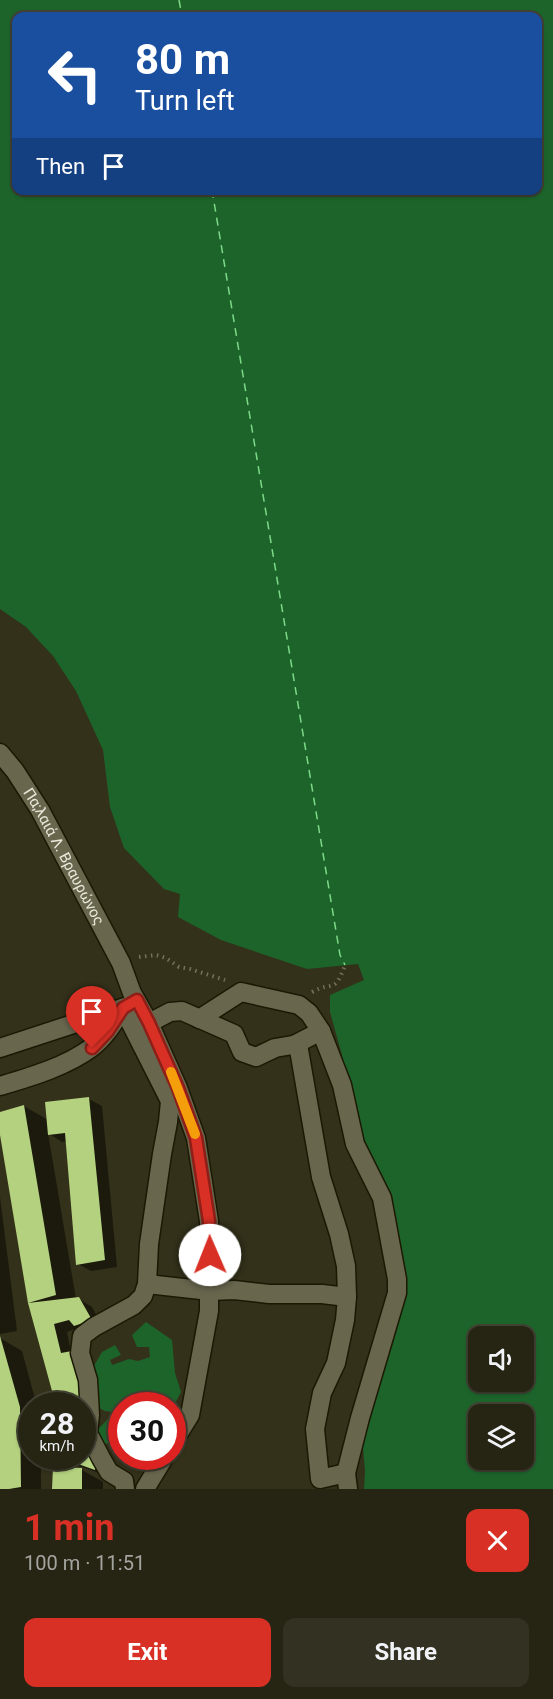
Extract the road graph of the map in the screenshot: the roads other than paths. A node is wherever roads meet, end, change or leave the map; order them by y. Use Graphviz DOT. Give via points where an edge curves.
graph roads {
  1 [pos="0,753"];
  2 [pos="130,1004"];
  3 [pos="199,1019"];
  4 [pos="149,1023"];
  5 [pos="321,1031"];
  6 [pos="294,1045"];
  7 [pos="0,1048"];
  8 [pos="0,1086"];
  9 [pos="147,1284"];
  10 [pos="210,1291"];
  11 [pos="347,1298"];
  12 [pos="186,1421"];
  13 [pos="157,1470"];
  14 [pos="347,1481"];
  15 [pos="125,1489"];
  16 [pos="145,1489"];
  1 -- 2 [label="street, Πα;λαιά Λ. Βραυρώνος" via="40,810 121,963 132,993"];
  2 -- 4 [label="street"];
  2 -- 7 [label="street"];
  2 -- 8 [label="street" via="92,1048 67,1062"];
  2 -- 9 [label="street" via="170,1101 149,1244"];
  3 -- 4 [label="street" via="182,1011 170,1012"];
  3 -- 5 [label="street" via="241,992 299,1005"];
  3 -- 6 [label="street" via="234,1034 242,1052 256,1057"];
  4 -- 10 [label="street" via="196,1138 209,1221"];
  5 -- 6 [label="street"];
  5 -- 14 [label="street" via="342,1085 355,1144 382,1198 397,1279 397,1293 360,1418"];
  6 -- 11 [label="street" via="298,1044 321,1177 346,1266"];
  9 -- 10 [label="street"];
  9 -- 15 [label="street" via="134,1305 82,1336 80,1353 88,1380 88,1433 110,1472 124,1481"];
  10 -- 11 [label="street"];
  10 -- 12 [label="street"];
  11 -- 14 [label="street" via="336,1363 322,1393 315,1429 320,1479"];
  13 -- 16 [label="street"];
}
